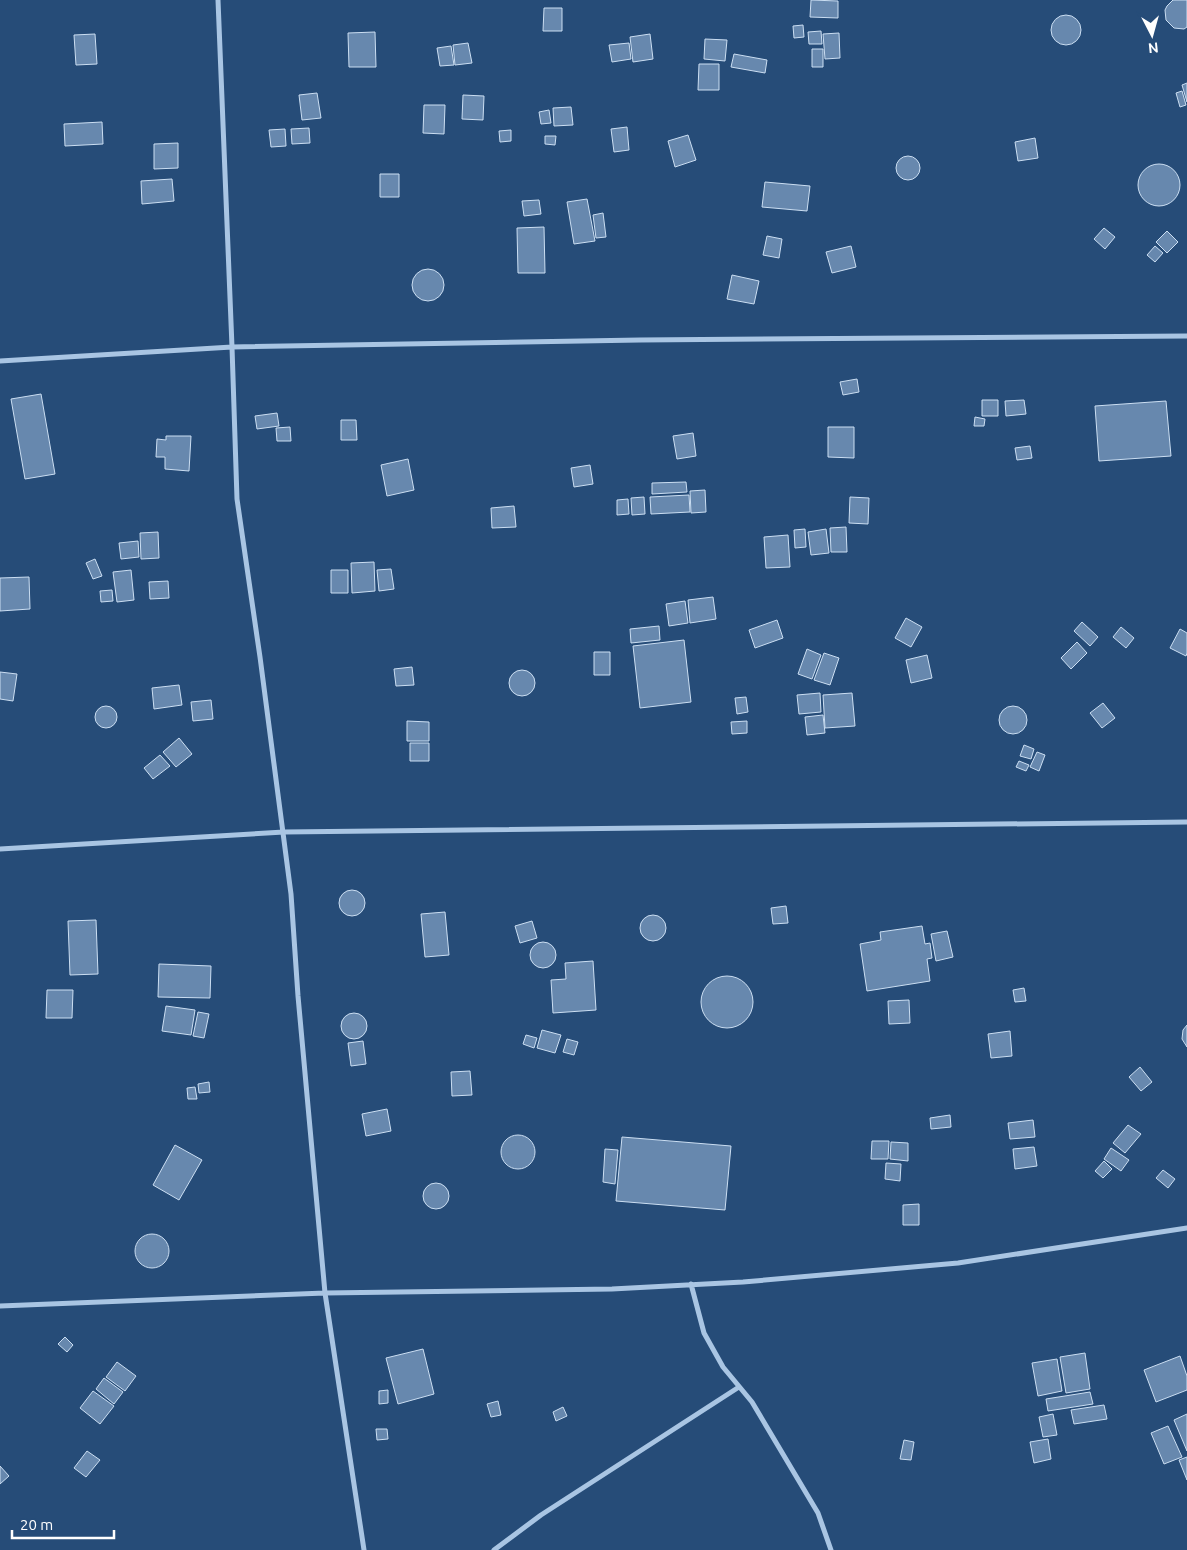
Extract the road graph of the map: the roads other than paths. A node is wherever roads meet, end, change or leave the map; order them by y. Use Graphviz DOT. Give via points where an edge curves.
graph roads {
  1 [pos="218,0"];
  2 [pos="1187,336"];
  3 [pos="232,347"];
  4 [pos="0,362"];
  5 [pos="1187,822"];
  6 [pos="284,832"];
  7 [pos="0,849"];
  8 [pos="1187,1228"];
  9 [pos="691,1284"];
  10 [pos="325,1293"];
  11 [pos="0,1306"];
  12 [pos="739,1387"];
  13 [pos="364,1550"];
  14 [pos="494,1550"];
  15 [pos="830,1550"];
  1 -- 3 [label="street"];
  2 -- 3 [label="street"];
  3 -- 4 [label="street"];
  3 -- 6 [label="street" via="237,499"];
  5 -- 6 [label="street"];
  6 -- 7 [label="street"];
  6 -- 10 [label="street"];
  8 -- 9 [label="street" via="958,1263"];
  9 -- 10 [label="street" via="612,1289"];
  9 -- 12 [label="street" via="704,1333 723,1367"];
  10 -- 11 [label="street"];
  10 -- 13 [label="street"];
  12 -- 14 [label="street" via="541,1515"];
  12 -- 15 [label="street" via="752,1402 818,1512"];
}
